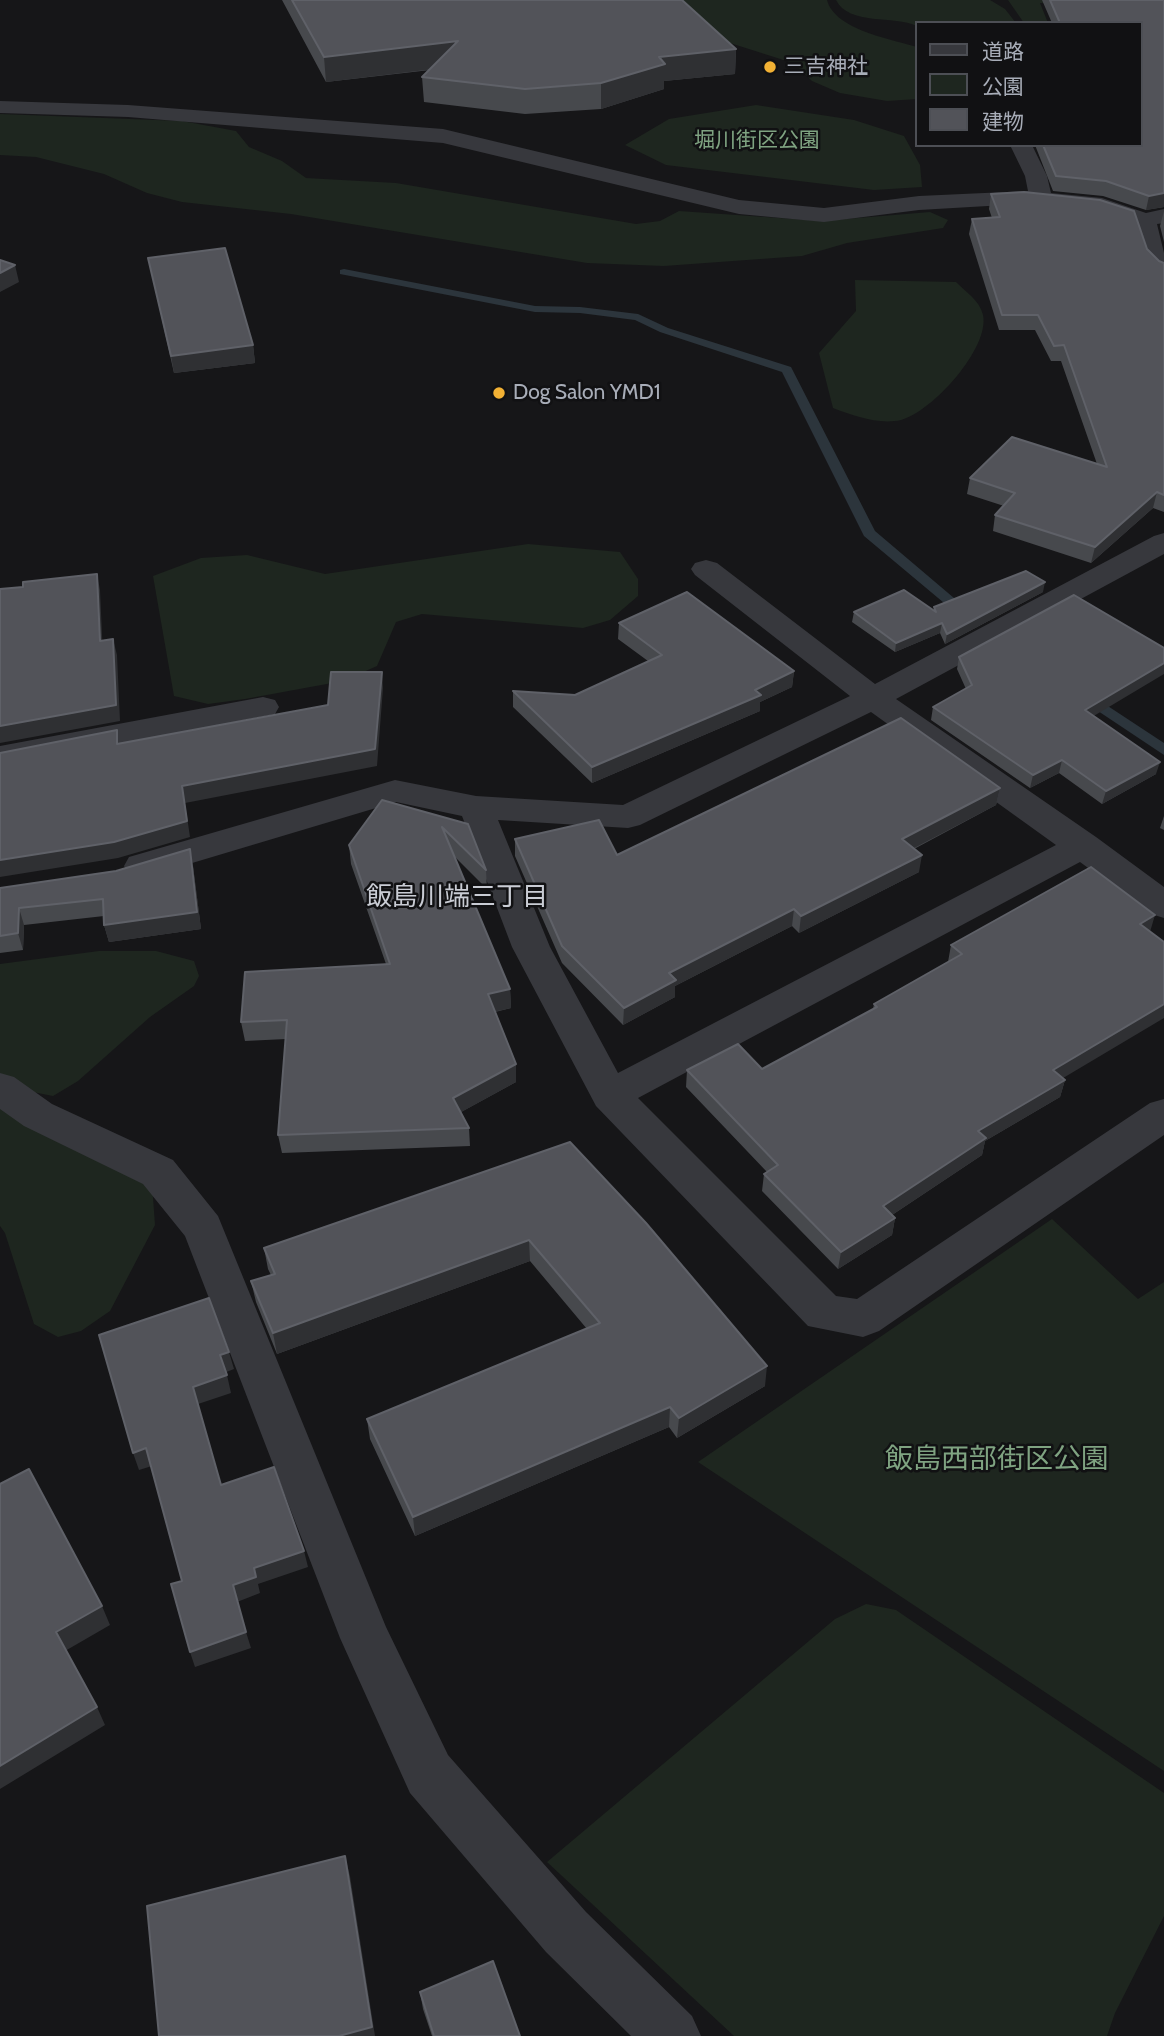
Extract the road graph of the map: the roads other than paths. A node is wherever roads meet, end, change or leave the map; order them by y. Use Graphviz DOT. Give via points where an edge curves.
graph roads {
  1 [pos="0,107"];
  2 [pos="1022,147"];
  3 [pos="1041,199"];
  4 [pos="1154,218"];
  5 [pos="1164,269"];
  6 [pos="1164,542"];
  7 [pos="706,569"];
  8 [pos="873,698"];
  9 [pos="263,707"];
  10 [pos="0,757"];
  11 [pos="475,807"];
  12 [pos="1084,845"];
  13 [pos="106,875"];
  14 [pos="1164,905"];
  15 [pos="0,1088"];
  16 [pos="610,1095"];
  17 [pos="1164,1114"];
  18 [pos="672,2036"];
  1 -- 3 [label="street" via="128,111 443,136 739,207 812,214 919,202"];
  2 -- 3 [label="street"];
  3 -- 4 [label="street" via="1102,205"];
  4 -- 5 [label="street" via="1151,252"];
  6 -- 8 [label="street"];
  7 -- 8 [label="street"];
  8 -- 11 [label="street" via="628,817"];
  8 -- 12 [label="street"];
  9 -- 10 [label="street"];
  11 -- 13 [label="street" via="395,791"];
  11 -- 16 [label="street" via="531,947"];
  12 -- 14 [label="street"];
  12 -- 16 [label="street"];
  15 -- 18 [label="street" via="38,1115 158,1172 204,1228 365,1638 429,1774 566,1932"];
  16 -- 17 [label="street" via="824,1313 863,1318"];
}
